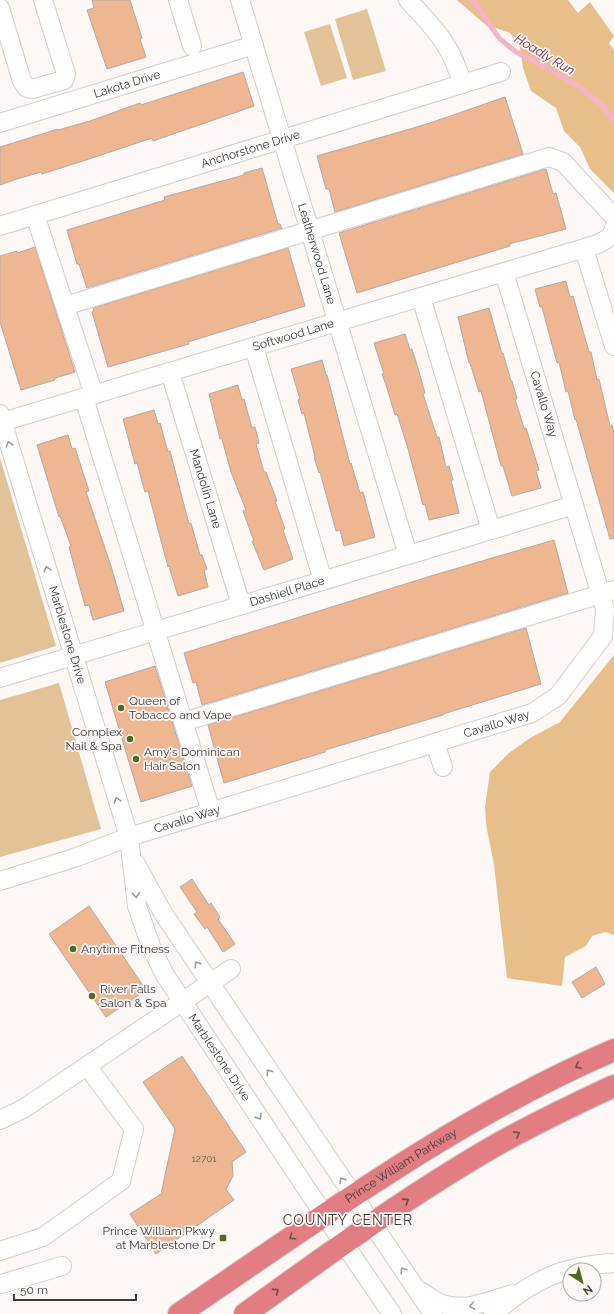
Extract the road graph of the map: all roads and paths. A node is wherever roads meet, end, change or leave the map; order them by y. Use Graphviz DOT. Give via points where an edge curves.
graph roads {
  1 [pos="43,0"];
  2 [pos="178,0"];
  3 [pos="240,0"];
  4 [pos="408,0"];
  5 [pos="0,8"];
  6 [pos="254,45"];
  7 [pos="192,46"];
  8 [pos="501,72"];
  9 [pos="462,84"];
  10 [pos="0,123"];
  11 [pos="283,139"];
  12 [pos="35,215"];
  13 [pos="614,217"];
  14 [pos="0,226"];
  15 [pos="614,228"];
  16 [pos="311,231"];
  17 [pos="584,249"];
  18 [pos="504,272"];
  19 [pos="421,298"];
  20 [pos="65,306"];
  21 [pos="338,322"];
  22 [pos="614,346"];
  23 [pos="254,347"];
  24 [pos="170,372"];
  25 [pos="89,396"];
  26 [pos="1,418"];
  27 [pos="574,505"];
  28 [pos="491,530"];
  29 [pos="408,555"];
  30 [pos="323,580"];
  31 [pos="607,592"];
  32 [pos="241,605"];
  33 [pos="156,631"];
  34 [pos="73,656"];
  35 [pos="0,678"];
  36 [pos="183,722"];
  37 [pos="435,743"];
  38 [pos="443,768"];
  39 [pos="211,812"];
  40 [pos="129,837"];
  41 [pos="132,856"];
  42 [pos="0,881"];
  43 [pos="231,969"];
  44 [pos="210,983"];
  45 [pos="183,1001"];
  46 [pos="614,1050"];
  47 [pos="86,1066"];
  48 [pos="614,1086"];
  49 [pos="0,1120"];
  50 [pos="353,1196"];
  51 [pos="324,1215"];
  52 [pos="371,1224"];
  53 [pos="343,1243"];
  54 [pos="0,1251"];
  55 [pos="614,1263"];
  56 [pos="62,1266"];
  57 [pos="1,1284"];
  58 [pos="415,1288"];
  59 [pos="523,1291"];
  60 [pos="179,1314"];
  61 [pos="244,1314"];
  62 [pos="392,1314"];
  63 [pos="433,1314"];
  64 [pos="493,1314"];
  1 -- 5 [label="street" via="66,74 64,80 32,89 22,81"];
  2 -- 7 [label="street"];
  3 -- 6 [label="street, Leatherwood Lane"];
  4 -- 9 [label="street" via="436,30 446,45"];
  6 -- 10 [label="street, Lakota Drive"];
  6 -- 11 [label="street, Leatherwood Lane"];
  8 -- 9 [label="street, Anchorstone Drive"];
  9 -- 11 [label="street, Anchorstone Drive"];
  11 -- 12 [label="street, Anchorstone Drive"];
  11 -- 16 [label="street, Leatherwood Lane"];
  12 -- 14 [label="street, Anchorstone Drive"];
  12 -- 20 [label="street"];
  13 -- 16 [label="street" via="563,162 549,157"];
  15 -- 17 [label="street, Softwood Lane" via="610,237"];
  16 -- 20 [label="street"];
  16 -- 21 [label="street, Leatherwood Lane"];
  17 -- 18 [label="street, Softwood Lane"];
  17 -- 22 [label="street"];
  18 -- 19 [label="street, Softwood Lane"];
  18 -- 27 [label="street, Cavallo Way"];
  19 -- 21 [label="street, Softwood Lane"];
  19 -- 28 [label="street"];
  20 -- 25 [label="street"];
  21 -- 23 [label="street, Softwood Lane"];
  21 -- 29 [label="street, Leatherwood Lane"];
  23 -- 24 [label="street, Softwood Lane"];
  23 -- 30 [label="street"];
  24 -- 25 [label="street, Softwood Lane"];
  24 -- 32 [label="street, Mandolin Lane"];
  25 -- 26 [label="street, Softwood Lane"];
  25 -- 33 [label="street"];
  34 -- 26 [label="street, Marblestone Drive, one-way"];
  27 -- 28 [label="street, Dashiell Place"];
  27 -- 31 [label="street, Cavallo Way"];
  28 -- 29 [label="street, Dashiell Place"];
  29 -- 30 [label="street, Dashiell Place"];
  30 -- 32 [label="street, Dashiell Place"];
  31 -- 36 [label="street"];
  31 -- 37 [label="street, Cavallo Way" via="603,636 558,696 532,713"];
  32 -- 33 [label="street, Dashiell Place"];
  33 -- 34 [label="street, Dashiell Place"];
  33 -- 36 [label="street"];
  34 -- 35 [label="street, Dashiell Place"];
  40 -- 34 [label="street, Marblestone Drive, one-way"];
  36 -- 39 [label="street"];
  37 -- 38 [label="street"];
  37 -- 39 [label="street, Cavallo Way"];
  39 -- 40 [label="street, Cavallo Way"];
  40 -- 41 [label="street, Marblestone Drive"];
  40 -- 42 [label="street, Cavallo Way" via="74,858"];
  44 -- 41 [label="street, Marblestone Drive, one-way" via="163,913"];
  41 -- 45 [label="street, Marblestone Drive, one-way" via="137,906 152,949"];
  43 -- 44 [label="street"];
  44 -- 45 [label="street"];
  50 -- 44 [label="street, Marblestone Drive, one-way"];
  45 -- 47 [label="street"];
  45 -- 51 [label="street, Marblestone Drive, one-way"];
  46 -- 50 [label="highway, Prince William Parkway, one-way" via="493,1110"];
  47 -- 49 [label="street" via="23,1109"];
  47 -- 54 [label="street" via="134,1129 120,1181 43,1237"];
  52 -- 48 [label="highway, one-way" via="499,1144"];
  50 -- 51 [label="highway, Prince William Parkway"];
  50 -- 52 [label="street, Marblestone Drive"];
  51 -- 53 [label="street, Marblestone Drive"];
  51 -- 60 [label="highway, Prince William Parkway, one-way"];
  52 -- 53 [label="highway"];
  58 -- 52 [label="street, Marblestone Drive, one-way"];
  61 -- 53 [label="highway, one-way"];
  53 -- 62 [label="street, Marblestone Drive"];
  55 -- 59 [label="street" via="576,1268 545,1278"];
  56 -- 57 [label="street"];
  59 -- 58 [label="street, one-way" via="474,1306 458,1307 440,1303"];
  58 -- 63 [label="street, Marblestone Drive"];
  59 -- 64 [label="street"];
}
